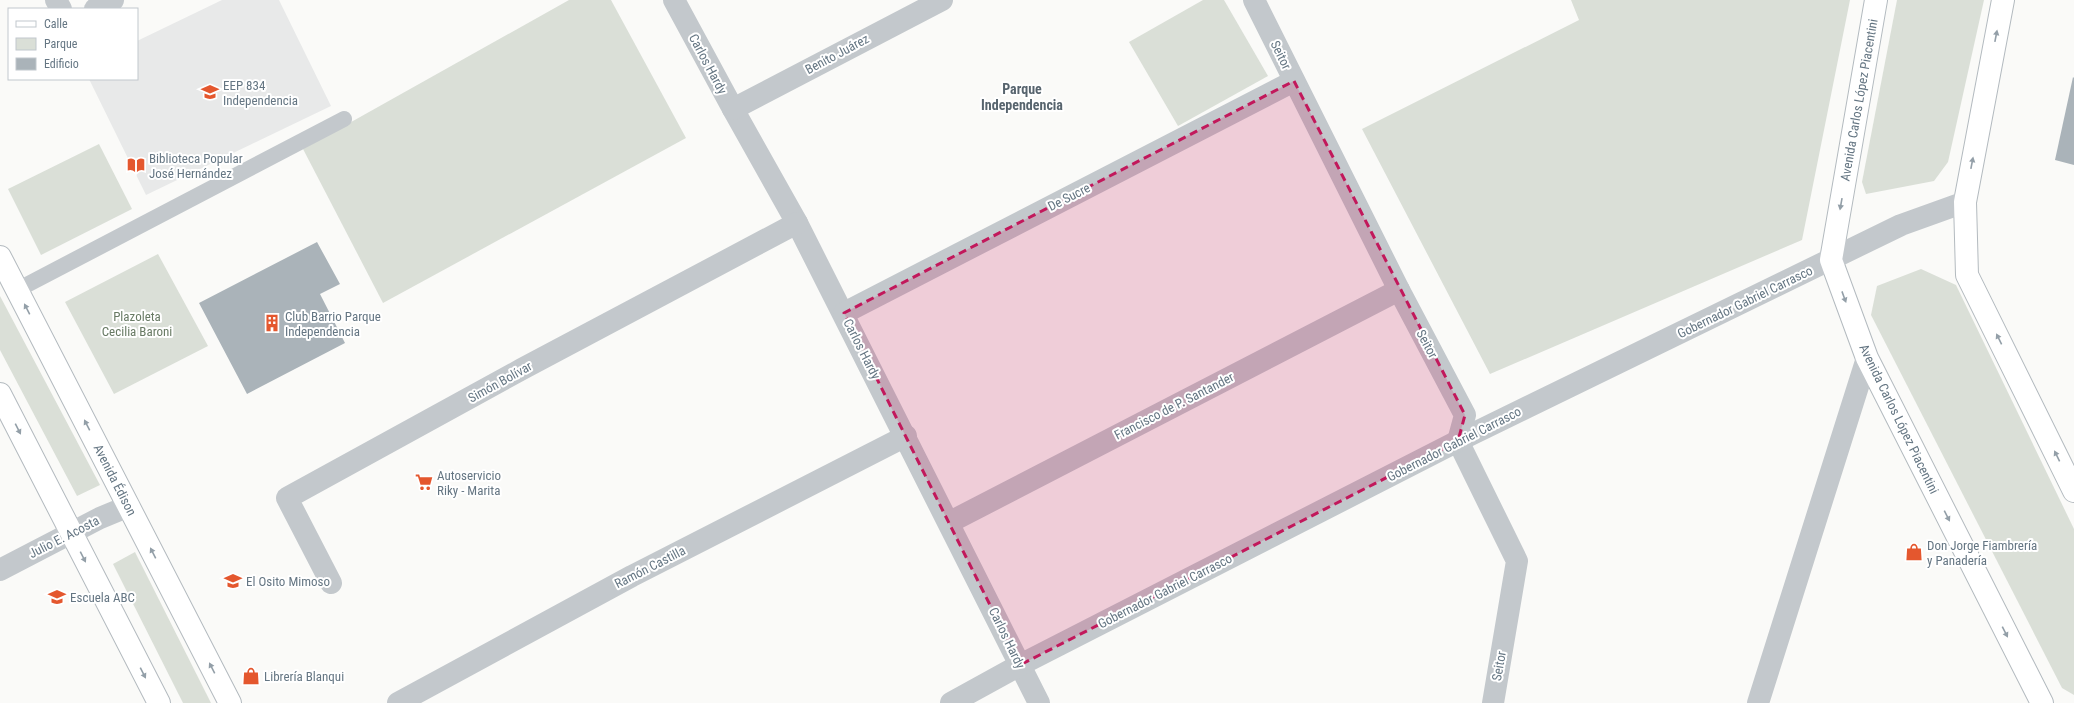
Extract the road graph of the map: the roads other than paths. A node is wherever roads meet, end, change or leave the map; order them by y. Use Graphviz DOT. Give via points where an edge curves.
graph roads {
  1 [pos="113,0"];
  2 [pos="674,0"];
  3 [pos="942,0"];
  4 [pos="1254,0"];
  5 [pos="1876,0"];
  6 [pos="2003,0"];
  7 [pos="97,8"];
  8 [pos="1294,81"];
  9 [pos="733,109"];
  10 [pos="344,119"];
  11 [pos="1965,202"];
  12 [pos="797,223"];
  13 [pos="0,257"];
  14 [pos="1831,260"];
  15 [pos="17,290"];
  16 [pos="1399,290"];
  17 [pos="844,313"];
  18 [pos="1867,358"];
  19 [pos="0,394"];
  20 [pos="906,436"];
  21 [pos="1458,441"];
  22 [pos="2074,491"];
  23 [pos="129,506"];
  24 [pos="950,522"];
  25 [pos="71,534"];
  26 [pos="0,570"];
  27 [pos="331,582"];
  28 [pos="1020,665"];
  29 [pos="159,703"];
  30 [pos="230,703"];
  31 [pos="398,703"];
  32 [pos="951,703"];
  33 [pos="1039,703"];
  34 [pos="1493,703"];
  35 [pos="1758,703"];
  36 [pos="2042,703"];
  1 -- 7 [label="street"];
  2 -- 9 [label="street, Carlos Hardy"];
  3 -- 9 [label="street, Benito Juárez"];
  4 -- 8 [label="street, Seitor"];
  5 -- 14 [label="main road, Avenida Carlos López Piacentini, one-way"];
  11 -- 6 [label="main road, one-way"];
  8 -- 16 [label="street, Seitor"];
  8 -- 17 [label="street, De Sucre"];
  9 -- 12 [label="street, Carlos Hardy"];
  10 -- 15 [label="lane"];
  11 -- 14 [label="street, Gobernador Gabriel Carrasco" via="1901,225"];
  22 -- 11 [label="main road, one-way" via="1967,275"];
  12 -- 17 [label="street, Carlos Hardy"];
  12 -- 27 [label="street, Simón Bolívar" via="522,369 287,498"];
  13 -- 15 [label="main road, Avenida Édison"];
  14 -- 18 [label="main road, Avenida Carlos López Piacentini, one-way"];
  14 -- 21 [label="street, Gobernador Gabriel Carrasco"];
  23 -- 15 [label="main road, Avenida Édison, one-way"];
  16 -- 21 [label="street, Seitor" via="1465,415"];
  16 -- 24 [label="street, Francisco de P. Santander"];
  17 -- 20 [label="street, Carlos Hardy"];
  18 -- 35 [label="street"];
  18 -- 36 [label="main road, Avenida Carlos López Piacentini, one-way"];
  19 -- 25 [label="main road, one-way"];
  20 -- 24 [label="street, Carlos Hardy"];
  20 -- 31 [label="street, Ramón Castilla" via="632,576"];
  21 -- 28 [label="street, Gobernador Gabriel Carrasco"];
  21 -- 34 [label="street, Seitor" via="1518,561"];
  23 -- 25 [label="street, Julio E. Acosta"];
  30 -- 23 [label="main road, Avenida Édison, one-way"];
  24 -- 28 [label="street, Carlos Hardy"];
  25 -- 26 [label="street, Julio E. Acosta"];
  25 -- 29 [label="main road, one-way"];
  28 -- 32 [label="street, Gobernador Gabriel Carrasco"];
  28 -- 33 [label="street, Carlos Hardy"];
}
